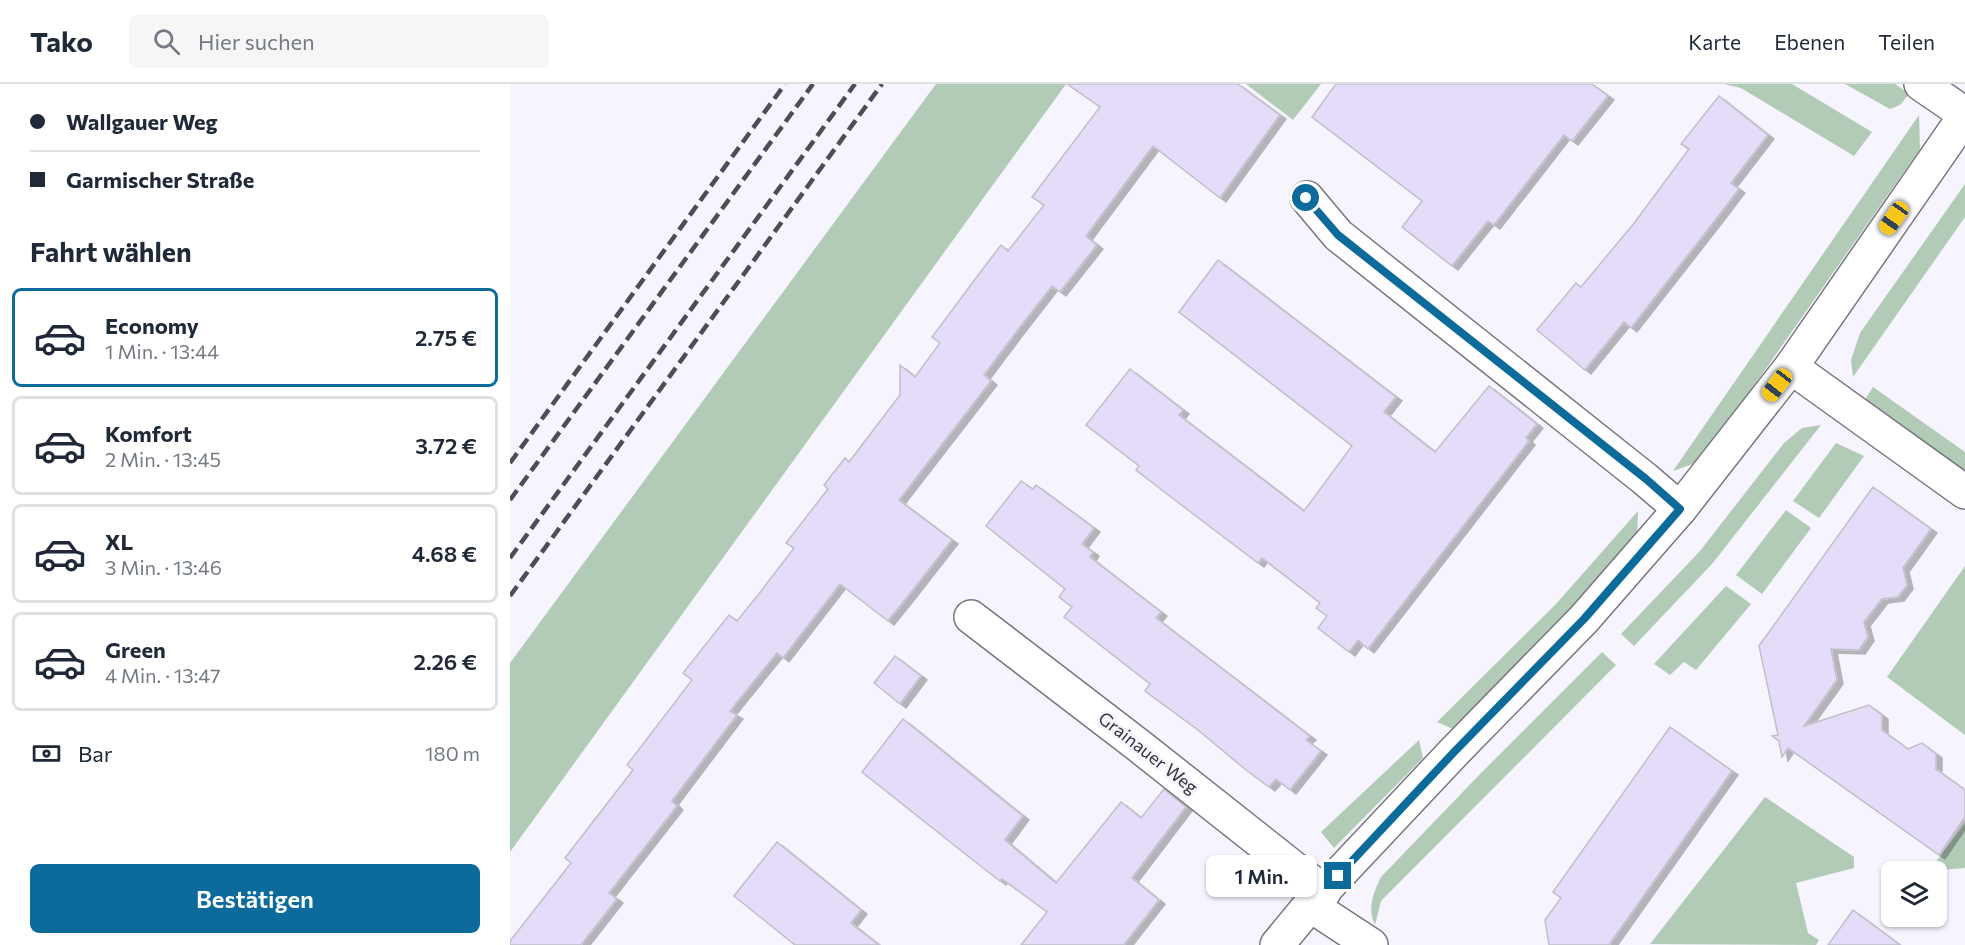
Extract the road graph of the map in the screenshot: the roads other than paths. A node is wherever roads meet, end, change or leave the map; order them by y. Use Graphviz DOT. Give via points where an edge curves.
graph roads {
  1 [pos="1921,84"];
  2 [pos="1965,115"];
  3 [pos="1306,198"];
  4 [pos="1791,367"];
  5 [pos="1965,492"];
  6 [pos="1680,509"];
  7 [pos="970,617"];
  8 [pos="1317,899"];
  9 [pos="1277,945"];
  10 [pos="1371,945"];
  1 -- 2 [label="street"];
  2 -- 4 [label="street"];
  3 -- 6 [label="street" via="1338,235"];
  4 -- 5 [label="street"];
  4 -- 6 [label="street"];
  6 -- 8 [label="street" via="1584,619"];
  7 -- 8 [label="street, Grainauer Weg" via="1138,745"];
  8 -- 9 [label="street"];
  8 -- 10 [label="street, Grainauer Weg"];
}
